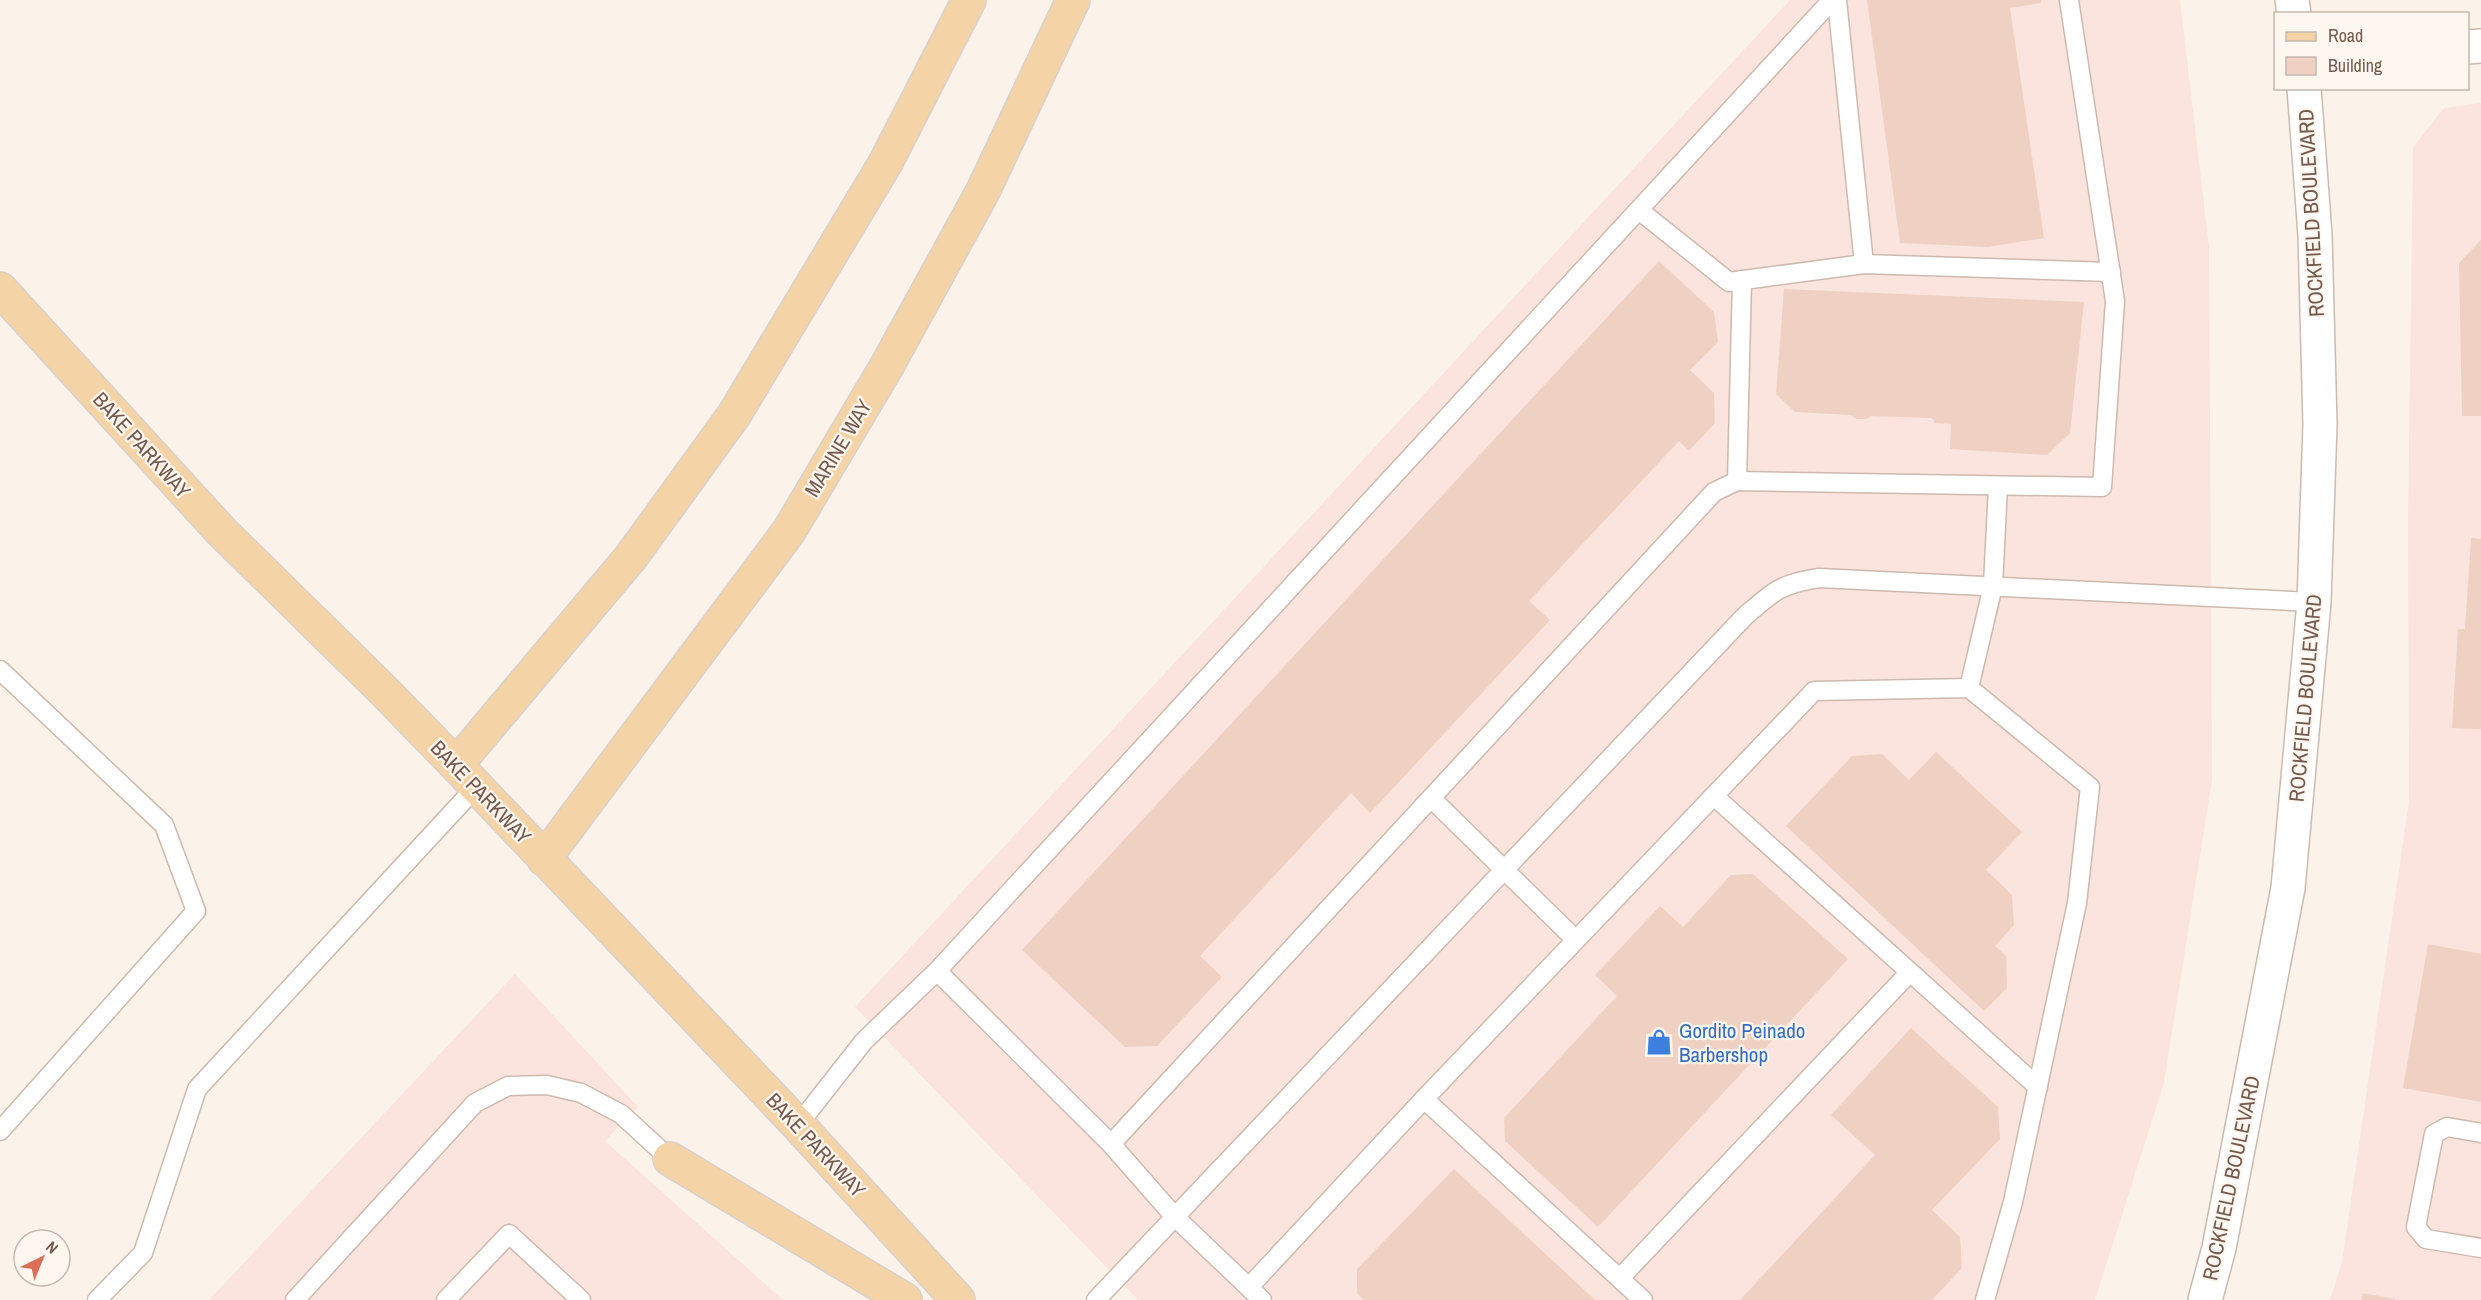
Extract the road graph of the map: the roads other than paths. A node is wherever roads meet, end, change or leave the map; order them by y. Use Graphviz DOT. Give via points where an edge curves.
graph roads {
  1 [pos="969,0"];
  2 [pos="1073,0"];
  3 [pos="1835,0"];
  4 [pos="2069,0"];
  5 [pos="2304,90"];
  6 [pos="1640,211"];
  7 [pos="1864,264"];
  8 [pos="2111,272"];
  9 [pos="1742,280"];
  10 [pos="0,289"];
  11 [pos="1737,481"];
  12 [pos="1998,486"];
  13 [pos="1993,586"];
  14 [pos="2314,602"];
  15 [pos="0,669"];
  16 [pos="1969,688"];
  17 [pos="466,776"];
  18 [pos="1714,796"];
  19 [pos="1431,798"];
  20 [pos="544,859"];
  21 [pos="1503,871"];
  22 [pos="1576,940"];
  23 [pos="937,971"];
  24 [pos="1910,972"];
  25 [pos="2038,1087"];
  26 [pos="1424,1099"];
  27 [pos="798,1125"];
  28 [pos="0,1131"];
  29 [pos="2481,1133"];
  30 [pos="1111,1144"];
  31 [pos="670,1158"];
  32 [pos="1175,1217"];
  33 [pos="2481,1248"];
  34 [pos="1620,1278"];
  35 [pos="1256,1294"];
  36 [pos="97,1300"];
  37 [pos="295,1300"];
  38 [pos="446,1300"];
  39 [pos="581,1300"];
  40 [pos="905,1300"];
  41 [pos="958,1300"];
  42 [pos="1096,1300"];
  43 [pos="1643,1300"];
  44 [pos="1985,1300"];
  45 [pos="2205,1300"];
  1 -- 17 [label="main road" via="886,162 740,405"];
  2 -- 20 [label="main road, MARINE WAY" via="982,191 888,364 789,531"];
  3 -- 6 [label="lane"];
  3 -- 7 [label="lane"];
  4 -- 8 [label="lane"];
  5 -- 14 [label="street, ROCKFIELD BOULEVARD" via="2315,235 2320,424"];
  6 -- 9 [label="lane" via="1729,282"];
  6 -- 23 [label="lane"];
  7 -- 8 [label="lane"];
  7 -- 9 [label="lane"];
  8 -- 12 [label="lane" via="2115,301 2102,487"];
  9 -- 11 [label="lane"];
  10 -- 17 [label="main road, BAKE PARKWAY" via="220,531"];
  11 -- 12 [label="lane"];
  11 -- 19 [label="lane" via="1714,492"];
  12 -- 13 [label="lane"];
  13 -- 14 [label="lane"];
  13 -- 16 [label="lane"];
  13 -- 21 [label="lane" via="1819,578 1792,582 1771,593"];
  14 -- 45 [label="street, ROCKFIELD BOULEVARD" via="2288,888 2219,1248"];
  15 -- 28 [label="lane" via="164,825 196,911"];
  16 -- 18 [label="lane" via="1814,692"];
  16 -- 25 [label="lane" via="2090,787 2077,903"];
  17 -- 20 [label="main road, BAKE PARKWAY"];
  17 -- 36 [label="lane" via="197,1089 143,1252"];
  18 -- 22 [label="lane"];
  18 -- 24 [label="lane"];
  19 -- 21 [label="lane"];
  19 -- 30 [label="lane"];
  20 -- 27 [label="main road, BAKE PARKWAY"];
  21 -- 22 [label="lane"];
  21 -- 32 [label="lane"];
  22 -- 26 [label="lane"];
  23 -- 27 [label="lane" via="864,1041"];
  23 -- 30 [label="lane"];
  24 -- 25 [label="lane"];
  24 -- 34 [label="lane"];
  25 -- 44 [label="lane" via="2013,1202"];
  26 -- 34 [label="lane"];
  26 -- 35 [label="lane"];
  27 -- 41 [label="main road, BAKE PARKWAY"];
  29 -- 33 [label="lane" via="2447,1127 2433,1134 2416,1227 2426,1239"];
  30 -- 32 [label="lane"];
  31 -- 37 [label="lane" via="621,1114 581,1092 547,1085 508,1086 475,1103"];
  31 -- 40 [label="main road"];
  32 -- 35 [label="lane"];
  32 -- 42 [label="lane"];
  34 -- 43 [label="lane"];
  38 -- 39 [label="lane" via="509,1234"];
}
